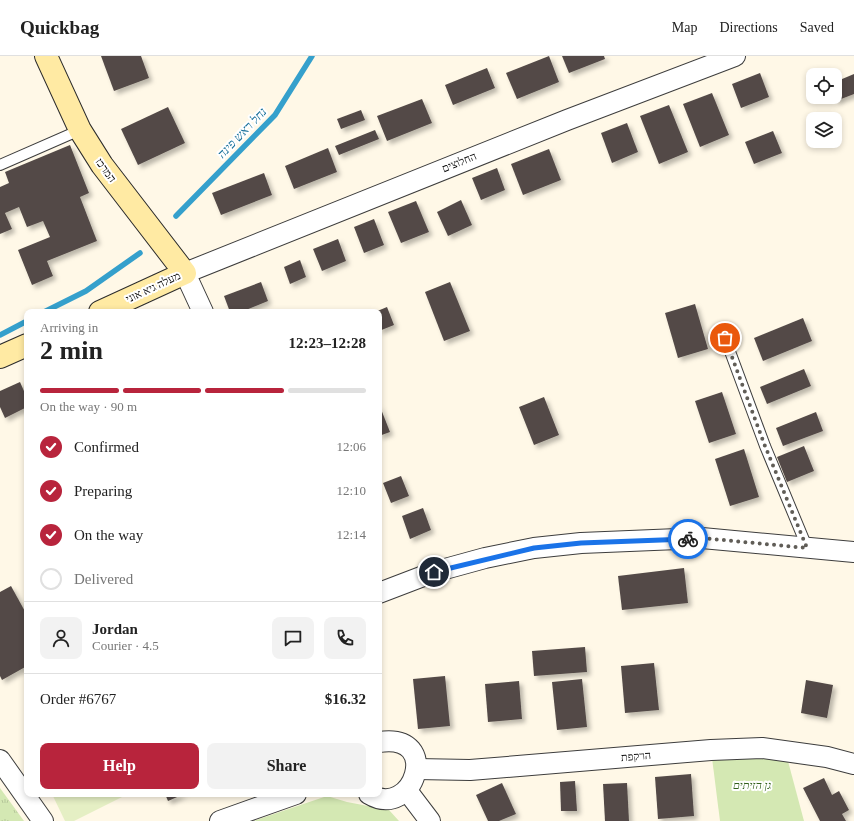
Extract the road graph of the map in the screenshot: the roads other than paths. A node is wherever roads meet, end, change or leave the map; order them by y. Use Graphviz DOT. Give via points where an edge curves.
graph roads {
  1 [pos="46,56"];
  2 [pos="735,56"];
  3 [pos="80,130"];
  4 [pos="0,165"];
  5 [pos="185,273"];
  6 [pos="107,309"];
  7 [pos="202,309"];
  8 [pos="725,338"];
  9 [pos="24,346"];
  10 [pos="0,358"];
  11 [pos="807,548"];
  12 [pos="854,552"];
  13 [pos="382,592"];
  14 [pos="382,742"];
  15 [pos="0,760"];
  16 [pos="854,764"];
  17 [pos="417,769"];
  18 [pos="408,792"];
  19 [pos="24,794"];
  20 [pos="26,797"];
  21 [pos="288,797"];
  22 [pos="375,797"];
  23 [pos="43,821"];
  24 [pos="220,821"];
  25 [pos="430,821"];
  1 -- 3 [label="street, המרכז"];
  2 -- 5 [label="street, החלוצים" via="567,120"];
  3 -- 4 [label="lane"];
  3 -- 5 [label="street, המרכז" via="102,165"];
  5 -- 6 [label="street, מעלה גיא אוני"];
  5 -- 7 [label="street"];
  8 -- 11 [label="lane" via="765,446"];
  9 -- 10 [label="street"];
  11 -- 12 [label="street"];
  11 -- 13 [label="street" via="702,538 581,543 534,548 485,558 434,572"];
  14 -- 17 [label="street" via="396,742 404,746 415,760"];
  15 -- 19 [label="street"];
  16 -- 17 [label="street, הרקפת" via="813,754 762,748 470,770"];
  17 -- 18 [label="street" via="413,785"];
  18 -- 22 [label="street" via="391,800"];
  18 -- 25 [label="street"];
  20 -- 23 [label="street"];
  21 -- 24 [label="street"];
}
